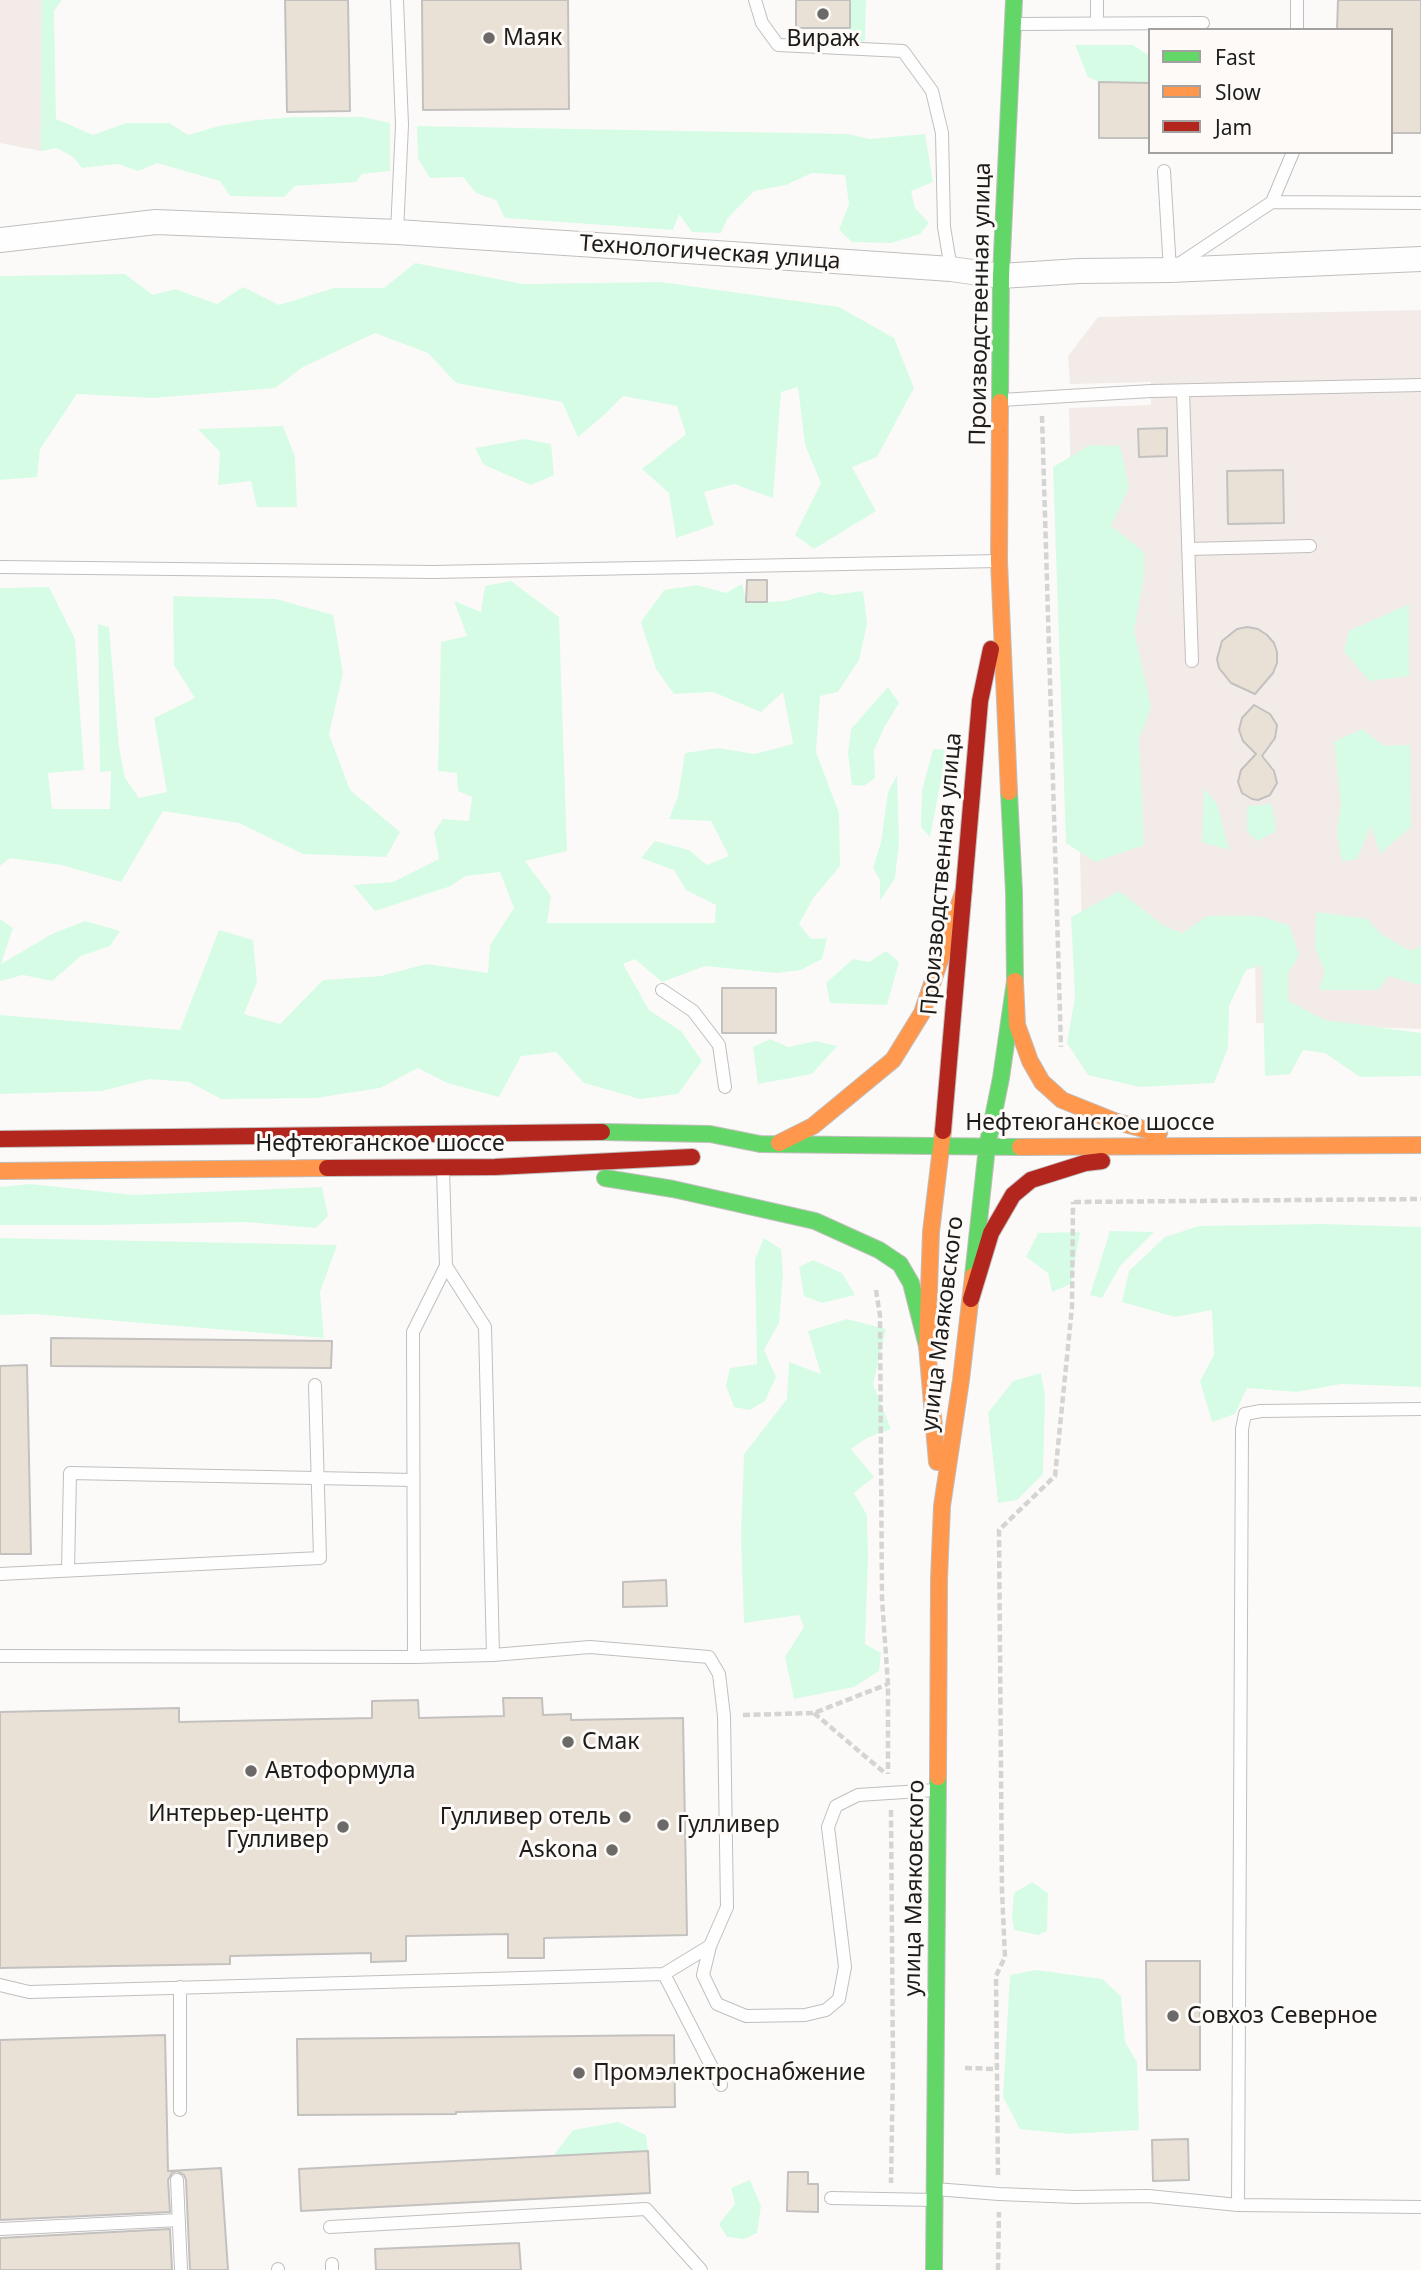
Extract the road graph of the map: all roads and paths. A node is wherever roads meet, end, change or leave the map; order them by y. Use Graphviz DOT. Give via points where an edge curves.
graph roads {
  1 [pos="397,0"];
  2 [pos="755,0"];
  3 [pos="1014,0"];
  4 [pos="1097,0"];
  5 [pos="1297,0"];
  6 [pos="1097,23"];
  7 [pos="1203,23"];
  8 [pos="1014,24"];
  9 [pos="1297,28"];
  10 [pos="1292,154"];
  11 [pos="1164,171"];
  12 [pos="1272,202"];
  13 [pos="1421,203"];
  14 [pos="397,232"];
  15 [pos="0,240"];
  16 [pos="1421,259"];
  17 [pos="951,269"];
  18 [pos="1170,270"];
  19 [pos="1001,276"];
  20 [pos="1421,385"];
  21 [pos="1183,391"];
  22 [pos="1042,398"];
  23 [pos="1001,400"];
  24 [pos="1310,546"];
  25 [pos="1188,549"];
  26 [pos="999,561"];
  27 [pos="0,567"];
  28 [pos="1000,608"];
  29 [pos="1192,662"];
  30 [pos="964,890"];
  31 [pos="1015,981"];
  32 [pos="662,990"];
  33 [pos="1061,1059"];
  34 [pos="725,1087"];
  35 [pos="0,1139"];
  36 [pos="760,1144"];
  37 [pos="777,1144"];
  38 [pos="942,1145"];
  39 [pos="1421,1145"];
  40 [pos="987,1147"];
  41 [pos="1212,1147"];
  42 [pos="443,1166"];
  43 [pos="495,1167"];
  44 [pos="0,1171"];
  45 [pos="1057,1171"];
  46 [pos="1421,1199"];
  47 [pos="1073,1202"];
  48 [pos="879,1250"];
  49 [pos="446,1266"];
  50 [pos="971,1299"];
  51 [pos="927,1346"];
  52 [pos="315,1385"];
  53 [pos="1421,1409"];
  54 [pos="318,1478"];
  55 [pos="413,1480"];
  56 [pos="942,1506"];
  57 [pos="68,1570"];
  58 [pos="0,1574"];
  59 [pos="493,1655"];
  60 [pos="0,1656"];
  61 [pos="414,1657"];
  62 [pos="888,1684"];
  63 [pos="814,1713"];
  64 [pos="744,1715"];
  65 [pos="888,1775"];
  66 [pos="939,1790"];
  67 [pos="891,1792"];
  68 [pos="710,1945"];
  69 [pos="664,1974"];
  70 [pos="0,1985"];
  71 [pos="180,1987"];
  72 [pos="721,2085"];
  73 [pos="180,2110"];
  74 [pos="177,2180"];
  75 [pos="934,2194"];
  76 [pos="999,2194"];
  77 [pos="831,2198"];
  78 [pos="890,2198"];
  79 [pos="1238,2204"];
  80 [pos="1421,2207"];
  81 [pos="179,2220"];
  82 [pos="330,2227"];
  83 [pos="0,2229"];
  84 [pos="181,2270"];
  85 [pos="701,2270"];
  86 [pos="934,2270"];
  87 [pos="998,2270"];
  1 -- 14 [label="lane" via="402,125"];
  2 -- 17 [label="lane" via="762,23 778,46 903,51 925,81 932,91 942,133 944,227"];
  3 -- 8 [label="main road, Производственная улица"];
  4 -- 6 [label="lane"];
  5 -- 9 [label="lane"];
  6 -- 7 [label="lane"];
  6 -- 8 [label="lane"];
  8 -- 19 [label="main road, Производственная улица"];
  10 -- 12 [label="lane"];
  11 -- 18 [label="lane"];
  12 -- 13 [label="lane"];
  12 -- 18 [label="lane"];
  14 -- 15 [label="street, Технологическая улица" via="156,222"];
  14 -- 17 [label="street, Технологическая улица"];
  16 -- 18 [label="street, Технологическая улица"];
  17 -- 19 [label="street, Технологическая улица"];
  18 -- 19 [label="street, Технологическая улица"];
  19 -- 23 [label="main road, Производственная улица"];
  20 -- 21 [label="lane"];
  21 -- 22 [label="lane"];
  21 -- 25 [label="lane"];
  22 -- 23 [label="lane"];
  22 -- 33 [label="path"];
  23 -- 26 [label="main road, Производственная улица"];
  24 -- 25 [label="lane"];
  25 -- 29 [label="lane"];
  26 -- 27 [label="lane" via="433,572"];
  26 -- 28 [label="main road, Производственная улица"];
  28 -- 30 [label="main road, Производственная улица" via="980,701"];
  28 -- 31 [label="main road, Производственная улица"];
  30 -- 37 [label="main road" via="922,1013 893,1060 813,1126"];
  30 -- 38 [label="main road, Производственная улица"];
  31 -- 40 [label="main road, Производственная улица"];
  31 -- 41 [label="main road" via="1017,1025 1030,1061 1042,1082 1062,1100 1117,1122"];
  32 -- 34 [label="lane" via="693,1011 719,1045"];
  35 -- 36 [label="main road, Нефтеюганское шоссе" via="621,1132 710,1134"];
  36 -- 37 [label="main road, Нефтеюганское шоссе"];
  36 -- 43 [label="main road, Нефтеюганское шоссе" via="716,1154"];
  37 -- 38 [label="main road, Нефтеюганское шоссе"];
  38 -- 40 [label="main road, Нефтеюганское шоссе"];
  38 -- 51 [label="main road, улица Маяковского" via="931,1232"];
  39 -- 41 [label="main road, Нефтеюганское шоссе"];
  40 -- 41 [label="main road, Нефтеюганское шоссе"];
  40 -- 50 [label="main road, улица Маяковского"];
  41 -- 45 [label="main road" via="1085,1163"];
  42 -- 43 [label="main road, Нефтеюганское шоссе"];
  42 -- 44 [label="main road, Нефтеюганское шоссе"];
  42 -- 49 [label="lane"];
  43 -- 48 [label="main road" via="622,1180 686,1192 815,1221"];
  45 -- 47 [label="path" via="1052,1195"];
  45 -- 50 [label="main road" via="1031,1180 1013,1195 991,1233"];
  46 -- 47 [label="path"];
  47 -- 76 [label="path" via="1072,1307 1055,1476 999,1530 1005,1957 996,1976"];
  48 -- 51 [label="main road" via="900,1264 911,1283"];
  48 -- 62 [label="path" via="873,1273 880,1316 882,1599"];
  49 -- 55 [label="lane" via="413,1332"];
  49 -- 59 [label="lane" via="485,1327"];
  50 -- 56 [label="main road, улица Маяковского"];
  51 -- 56 [label="main road, улица Маяковского"];
  52 -- 54 [label="lane"];
  53 -- 79 [label="lane" via="1245,1414"];
  54 -- 55 [label="lane"];
  54 -- 57 [label="lane" via="320,1558"];
  54 -- 57 [label="lane" via="70,1473"];
  55 -- 61 [label="lane"];
  56 -- 66 [label="main road, улица Маяковского"];
  57 -- 58 [label="lane"];
  59 -- 61 [label="lane"];
  59 -- 68 [label="lane" via="590,1647 709,1657 719,1674 724,1716 727,1907"];
  60 -- 61 [label="lane"];
  62 -- 63 [label="path"];
  62 -- 65 [label="path"];
  63 -- 64 [label="path"];
  63 -- 65 [label="path"];
  65 -- 67 [label="path"];
  66 -- 67 [label="lane"];
  66 -- 75 [label="main road, улица Маяковского"];
  67 -- 68 [label="lane" via="858,1795 836,1806 828,1827 845,1967 839,1999 826,2010 746,2016 717,2004 704,1975"];
  67 -- 78 [label="path" via="894,2067"];
  68 -- 69 [label="lane"];
  69 -- 71 [label="lane"];
  69 -- 72 [label="lane"];
  70 -- 71 [label="lane" via="29,1992"];
  71 -- 73 [label="lane"];
  74 -- 81 [label="lane"];
  75 -- 76 [label="lane"];
  75 -- 78 [label="lane"];
  75 -- 86 [label="main road, улица Маяковского"];
  76 -- 79 [label="lane" via="1147,2196"];
  76 -- 87 [label="path"];
  77 -- 78 [label="lane"];
  79 -- 80 [label="lane"];
  81 -- 83 [label="lane"];
  81 -- 84 [label="lane"];
  82 -- 85 [label="lane" via="646,2209"];
}
